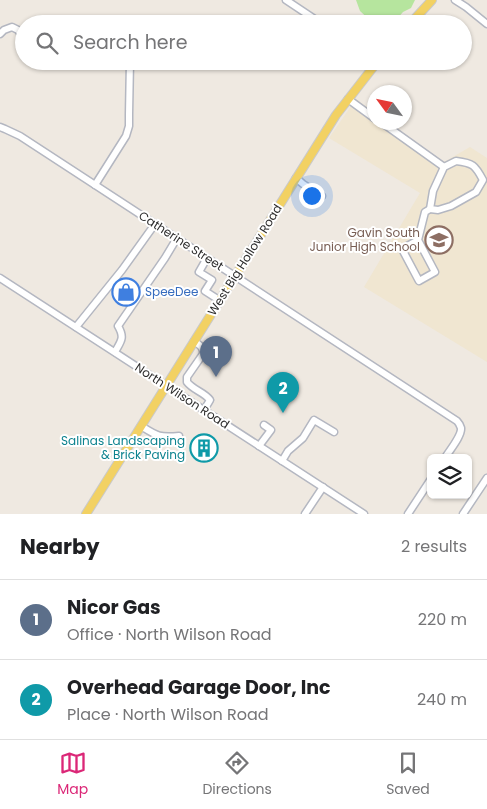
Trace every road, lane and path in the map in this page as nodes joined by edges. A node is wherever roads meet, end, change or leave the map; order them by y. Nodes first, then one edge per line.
1 (286, 0) edge
2 (432, 0) edge
3 (455, 0) edge
4 (308, 15) edge
5 (418, 15) edge
6 (487, 24) edge
7 (15, 29) edge
8 (0, 34) edge
9 (130, 70) edge
10 (370, 70) edge
11 (348, 99) junction
12 (367, 113) edge
13 (0, 127) edge
14 (392, 130) edge
15 (444, 167) junction
16 (296, 178) junction
17 (95, 185) junction
18 (322, 196) dead end
19 (430, 208) junction
20 (155, 224) junction
21 (177, 238) junction
22 (418, 240) junction
23 (207, 258) junction
24 (234, 276) junction
25 (0, 278) edge
26 (219, 300) junction
27 (76, 327) junction
28 (194, 341) junction
29 (115, 352) junction
30 (166, 385) junction
31 (204, 410) junction
32 (264, 425) dead end
33 (141, 426) junction
34 (334, 432) dead end
35 (178, 436) dead end
36 (259, 446) junction
37 (448, 454) edge
38 (282, 460) junction
39 (487, 478) edge
40 (427, 485) edge
41 (323, 487) junction
42 (86, 514) edge
43 (305, 514) edge
44 (364, 514) edge
45 (408, 514) edge
46 (463, 514) edge

1 - 4 street
2 - 5 main road
3 - 6 street
7 - 8 street
9 - 17 street
10 - 11 main road, West Big Hollow Road
11 - 12 street
11 - 16 main road, West Big Hollow Road
13 - 17 street, Catherine Street
14 - 15 street
15 - 19 street
15 - 19 street
16 - 18 street
16 - 24 main road, West Big Hollow Road
17 - 20 street, Catherine Street
19 - 22 street
20 - 21 street, Catherine Street
20 - 27 street
21 - 23 street, Catherine Street
21 - 29 street
22 - 22 street
23 - 24 street, Catherine Street
23 - 26 street
24 - 26 main road, West Big Hollow Road
24 - 37 street, Catherine Street
25 - 27 street, North Wilson Road
26 - 28 main road, West Big Hollow Road
27 - 29 street, North Wilson Road
28 - 30 main road, West Big Hollow Road
28 - 31 street
29 - 30 street, North Wilson Road
30 - 31 street, North Wilson Road
30 - 33 main road, West Big Hollow Road
31 - 36 street, North Wilson Road
32 - 36 street
33 - 35 street
33 - 42 main road, West Big Hollow Road
34 - 38 street
36 - 38 street, North Wilson Road
38 - 41 street, North Wilson Road
39 - 46 street
40 - 45 street
41 - 43 street
41 - 44 street, North Wilson Road

